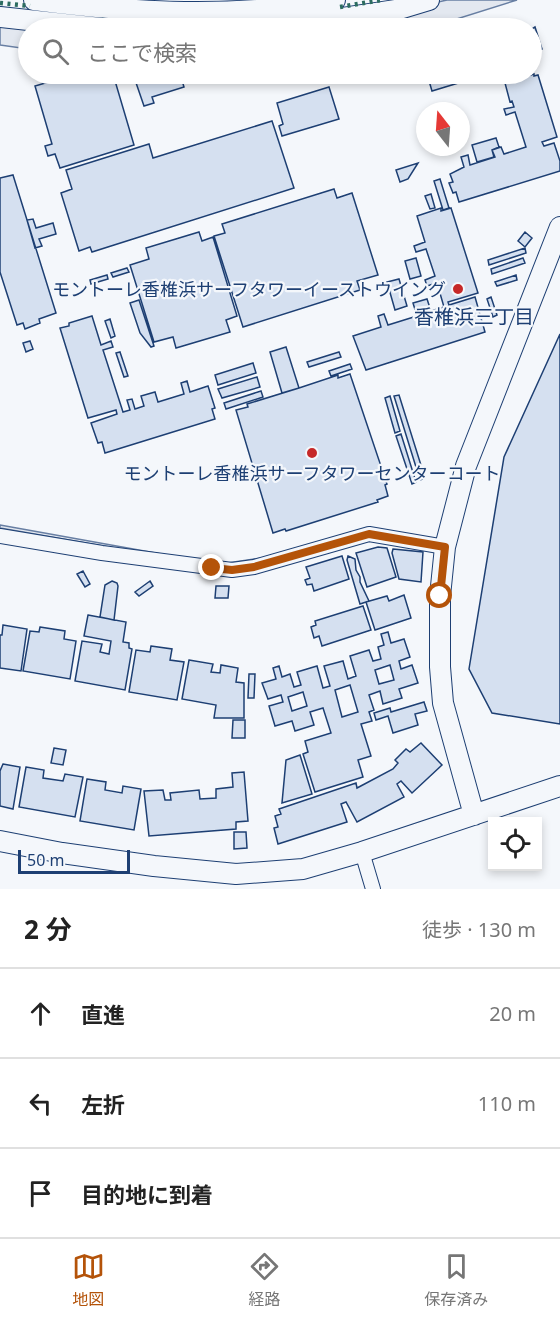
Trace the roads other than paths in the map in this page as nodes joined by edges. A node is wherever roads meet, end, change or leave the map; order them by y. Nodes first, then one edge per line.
1 (34, 0) edge
2 (336, 0) edge
3 (429, 0) edge
4 (0, 17) edge
5 (343, 18) edge
6 (18, 19) edge
7 (560, 227) edge
8 (0, 536) edge
9 (445, 547) junction
10 (560, 786) edge
11 (474, 815) junction
12 (0, 841) edge
13 (362, 852) junction
14 (373, 889) edge

1 - 2 street
3 - 5 street
4 - 6 street
7 - 9 street
8 - 9 street
9 - 11 street
10 - 11 street
11 - 13 street
12 - 13 street
13 - 14 street

